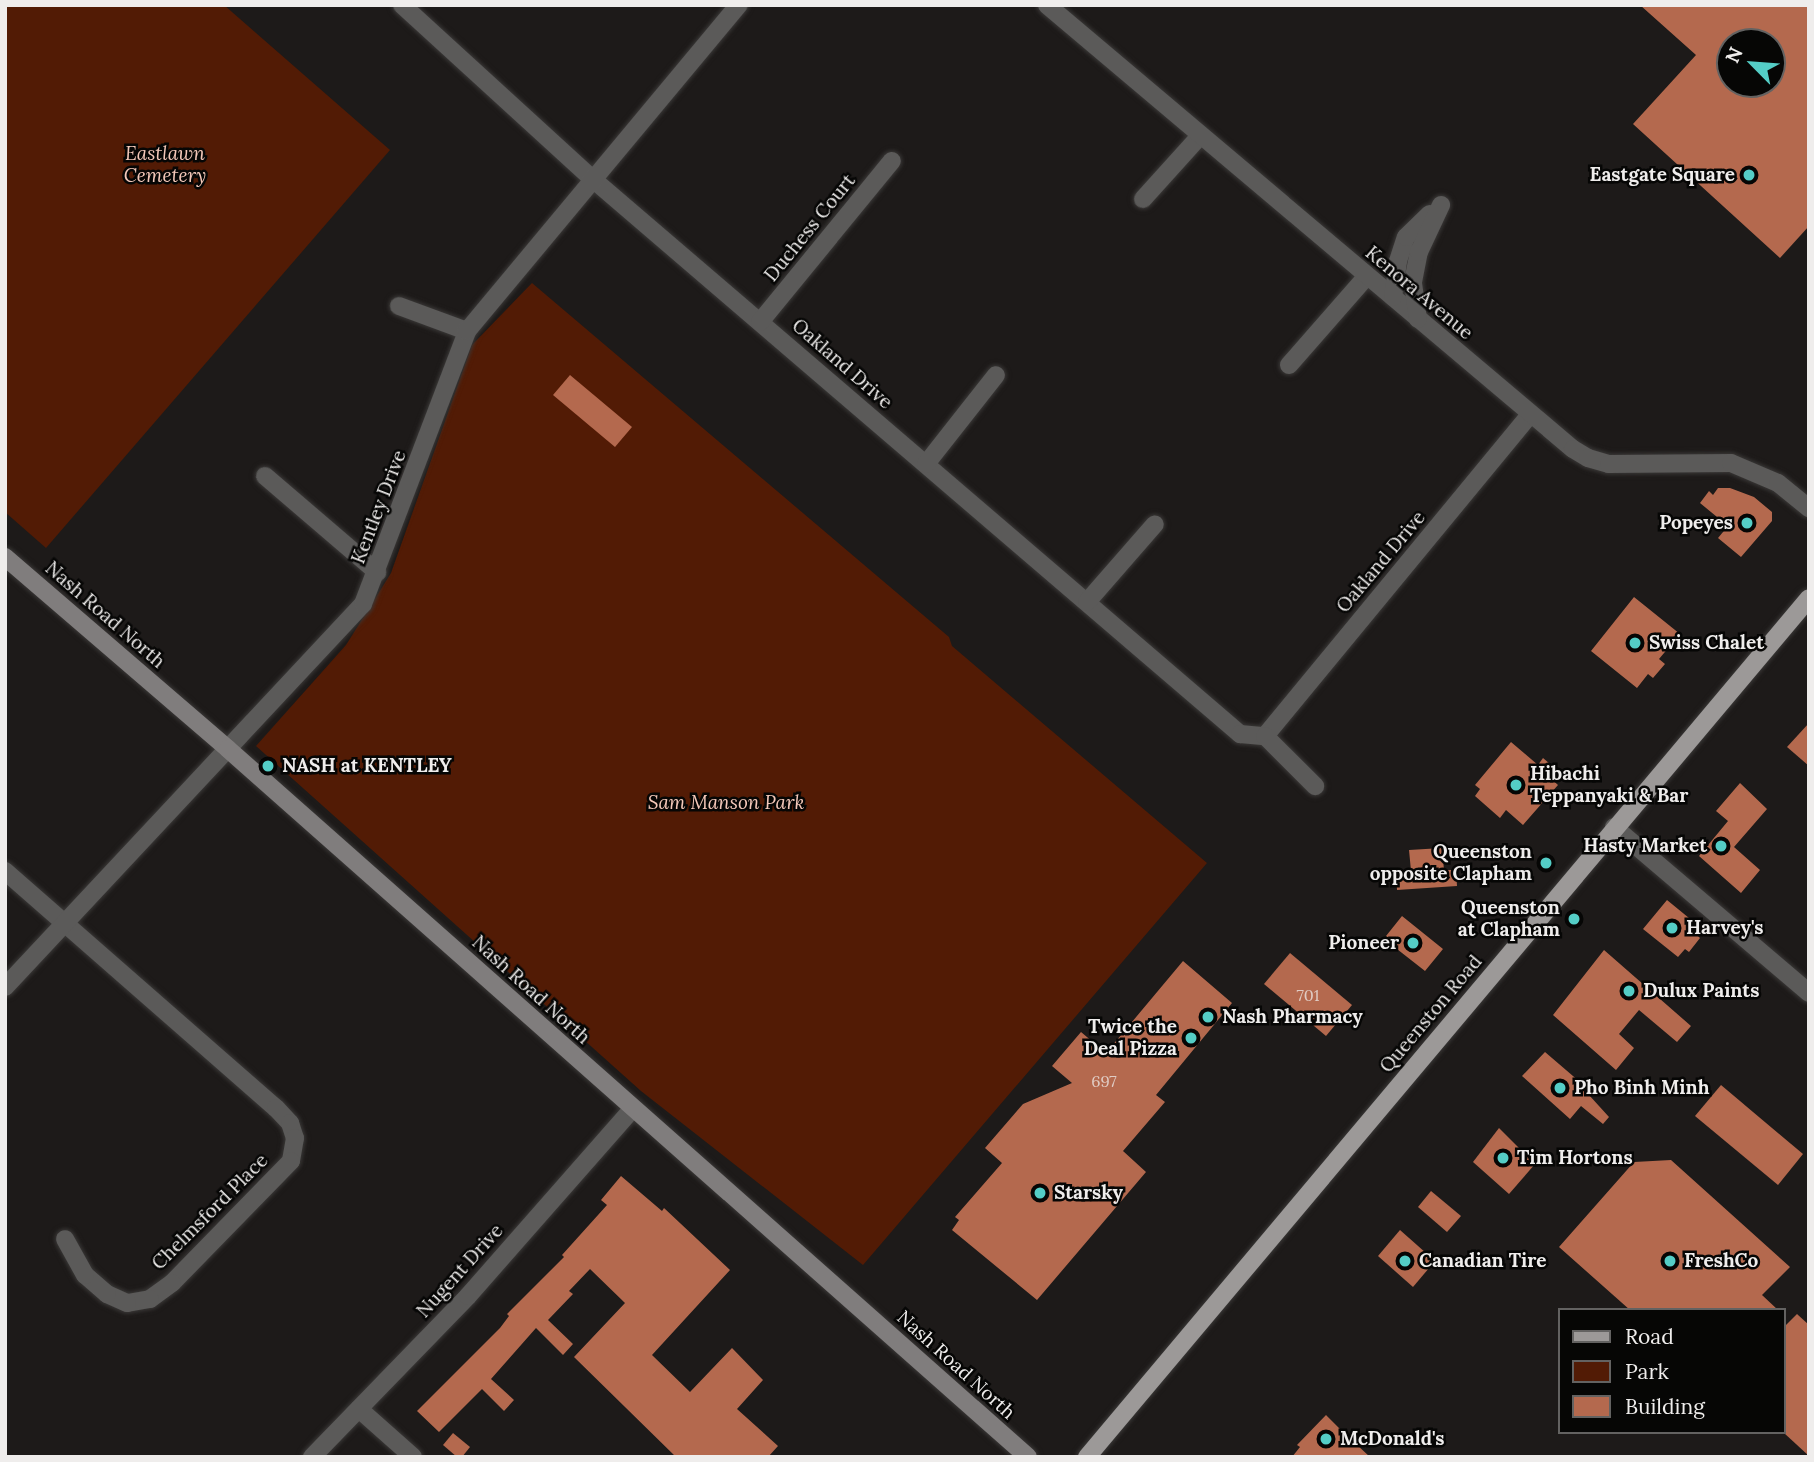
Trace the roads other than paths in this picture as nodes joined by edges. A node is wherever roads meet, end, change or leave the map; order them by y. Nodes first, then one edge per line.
1 (402, 5) edge
2 (1047, 5) edge
3 (729, 9) edge
4 (1200, 136) junction
5 (892, 161) dead end
6 (595, 181) junction
7 (1143, 199) dead end
8 (1367, 276) junction
9 (1393, 297) junction
10 (399, 306) dead end
11 (1418, 319) junction
12 (760, 322) junction
13 (467, 331) junction
14 (1289, 365) dead end
15 (996, 375) dead end
16 (1531, 414) junction
17 (926, 464) junction
18 (265, 475) dead end
19 (1809, 508) edge
20 (1155, 524) dead end
21 (5, 556) edge
22 (377, 572) junction
23 (1809, 598) edge
24 (1087, 602) junction
25 (1265, 736) junction
26 (228, 749) junction
27 (1315, 786) dead end
28 (1614, 827) junction
29 (5, 871) edge
30 (67, 924) junction
31 (5, 987) edge
32 (1809, 993) edge
33 (632, 1109) junction
34 (65, 1239) dead end
35 (359, 1409) junction
36 (312, 1457) edge
37 (413, 1457) edge
38 (1028, 1457) edge
39 (1087, 1457) edge

1 - 6 street, Oakland Drive
2 - 4 street, Kenora Avenue
3 - 6 street, Kentley Drive
4 - 7 street
4 - 8 street, Kenora Avenue
5 - 12 street, Duchess Court
6 - 12 street, Oakland Drive
6 - 13 street, Kentley Drive
8 - 9 street, Kenora Avenue
8 - 14 street
9 - 11 street, Kenora Avenue
9 - 11 street
10 - 13 street
11 - 16 street, Kenora Avenue
12 - 17 street, Oakland Drive
13 - 22 street, Kentley Drive
15 - 17 street
16 - 19 street, Kenora Avenue
16 - 25 street, Oakland Drive
17 - 24 street, Oakland Drive
18 - 22 street
20 - 24 street
21 - 26 main road, Nash Road North
22 - 26 street, Kentley Drive
23 - 28 main road, Queenston Road
24 - 25 street, Oakland Drive
25 - 27 street
26 - 30 street, Kentley Drive
26 - 33 main road, Nash Road North
28 - 32 street
28 - 39 main road, Queenston Road
29 - 30 street, Chelmsford Place
30 - 31 street, Kentley Drive
30 - 34 street, Chelmsford Place
33 - 35 street, Nugent Drive
33 - 38 main road, Nash Road North
35 - 36 street, Nugent Drive
35 - 37 street

